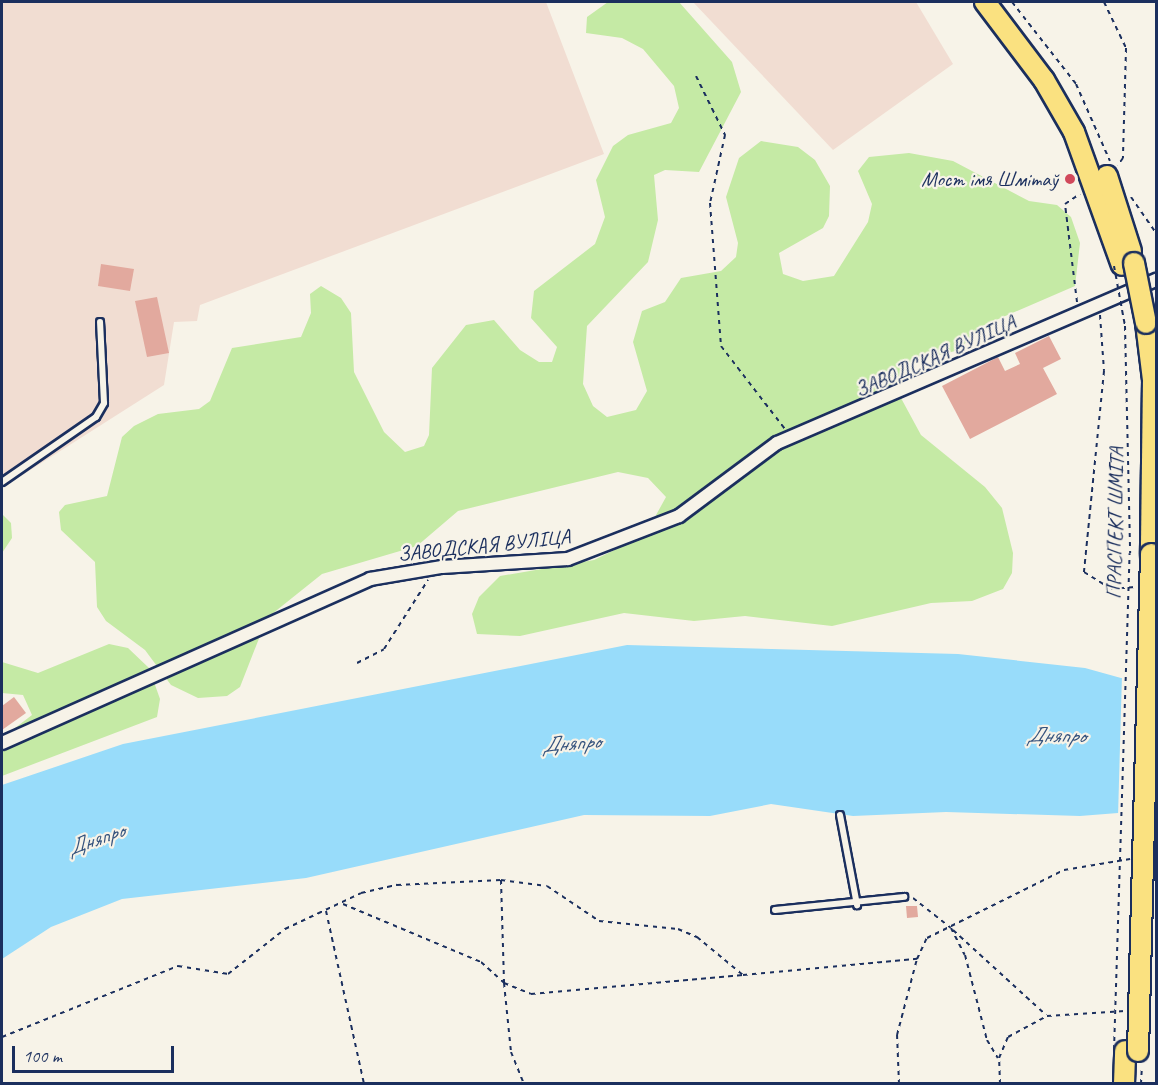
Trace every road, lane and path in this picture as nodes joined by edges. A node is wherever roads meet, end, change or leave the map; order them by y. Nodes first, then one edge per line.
1 (985, 2) edge
2 (999, 2) edge
3 (1104, 2) edge
4 (696, 76) dead end
5 (1114, 170) dead end
6 (1125, 189) dead end
7 (1082, 194) dead end
8 (1156, 233) edge
9 (1123, 265) junction
10 (1156, 280) edge
11 (1100, 306) junction
12 (1078, 314) junction
13 (100, 322) dead end
14 (1135, 324) junction
15 (792, 437) junction
16 (2, 482) edge
17 (1140, 554) junction
18 (428, 569) junction
19 (1145, 586) dead end
20 (357, 663) dead end
21 (2, 743) edge
22 (840, 816) dead end
23 (1136, 858) dead end
24 (501, 880) junction
25 (904, 897) joint
26 (341, 903) junction
27 (857, 905) junction
28 (326, 910) junction
29 (775, 910) dead end
30 (951, 928) junction
31 (917, 959) junction
32 (743, 975) junction
33 (504, 983) junction
34 (1132, 1011) dead end
35 (1047, 1016) junction
36 (2, 1037) edge
37 (1130, 1053) junction
38 (999, 1058) junction
39 (364, 1083) edge
40 (524, 1083) edge
41 (899, 1083) edge
42 (1000, 1083) edge
43 (1124, 1083) edge
44 (1139, 1083) edge

1 - 9 main road, ПРАСПЕКТ ШМІТА
2 - 9 main road, ПРАСПЕКТ ШМІТА
3 - 5 path
4 - 15 path
6 - 8 path
7 - 12 path
9 - 14 main road, ПРАСПЕКТ ШМІТА, bridge
9 - 14 path, bridge
10 - 11 street, ЗАВОДСКАЯ ВУЛІЦА
11 - 12 street, ЗАВОДСКАЯ ВУЛІЦА
11 - 19 path
12 - 15 street, ЗАВОДСКАЯ ВУЛІЦА
13 - 16 lane
14 - 17 path
14 - 17 main road, ПРАСПЕКТ ШМІТА
15 - 18 street, ЗАВОДСКАЯ ВУЛІЦА
17 - 37 main road, ПРАСПЕКТ ШМІТА
17 - 37 path, bridge
18 - 20 path
18 - 21 street, ЗАВОДСКАЯ ВУЛІЦА
22 - 27 lane
23 - 30 path
24 - 26 path
24 - 32 path
24 - 33 path
25 - 27 lane
25 - 30 path
26 - 28 path
26 - 33 path
27 - 29 lane
28 - 36 path
28 - 39 path
30 - 31 path
30 - 35 path
30 - 38 path
31 - 32 path
31 - 41 path
32 - 33 path
33 - 40 path
34 - 35 path
35 - 38 path
37 - 43 main road, ПРАСПЕКТ ШМІТА
37 - 44 main road, ПРАСПЕКТ ШМІТА
37 - 44 path
38 - 42 path

